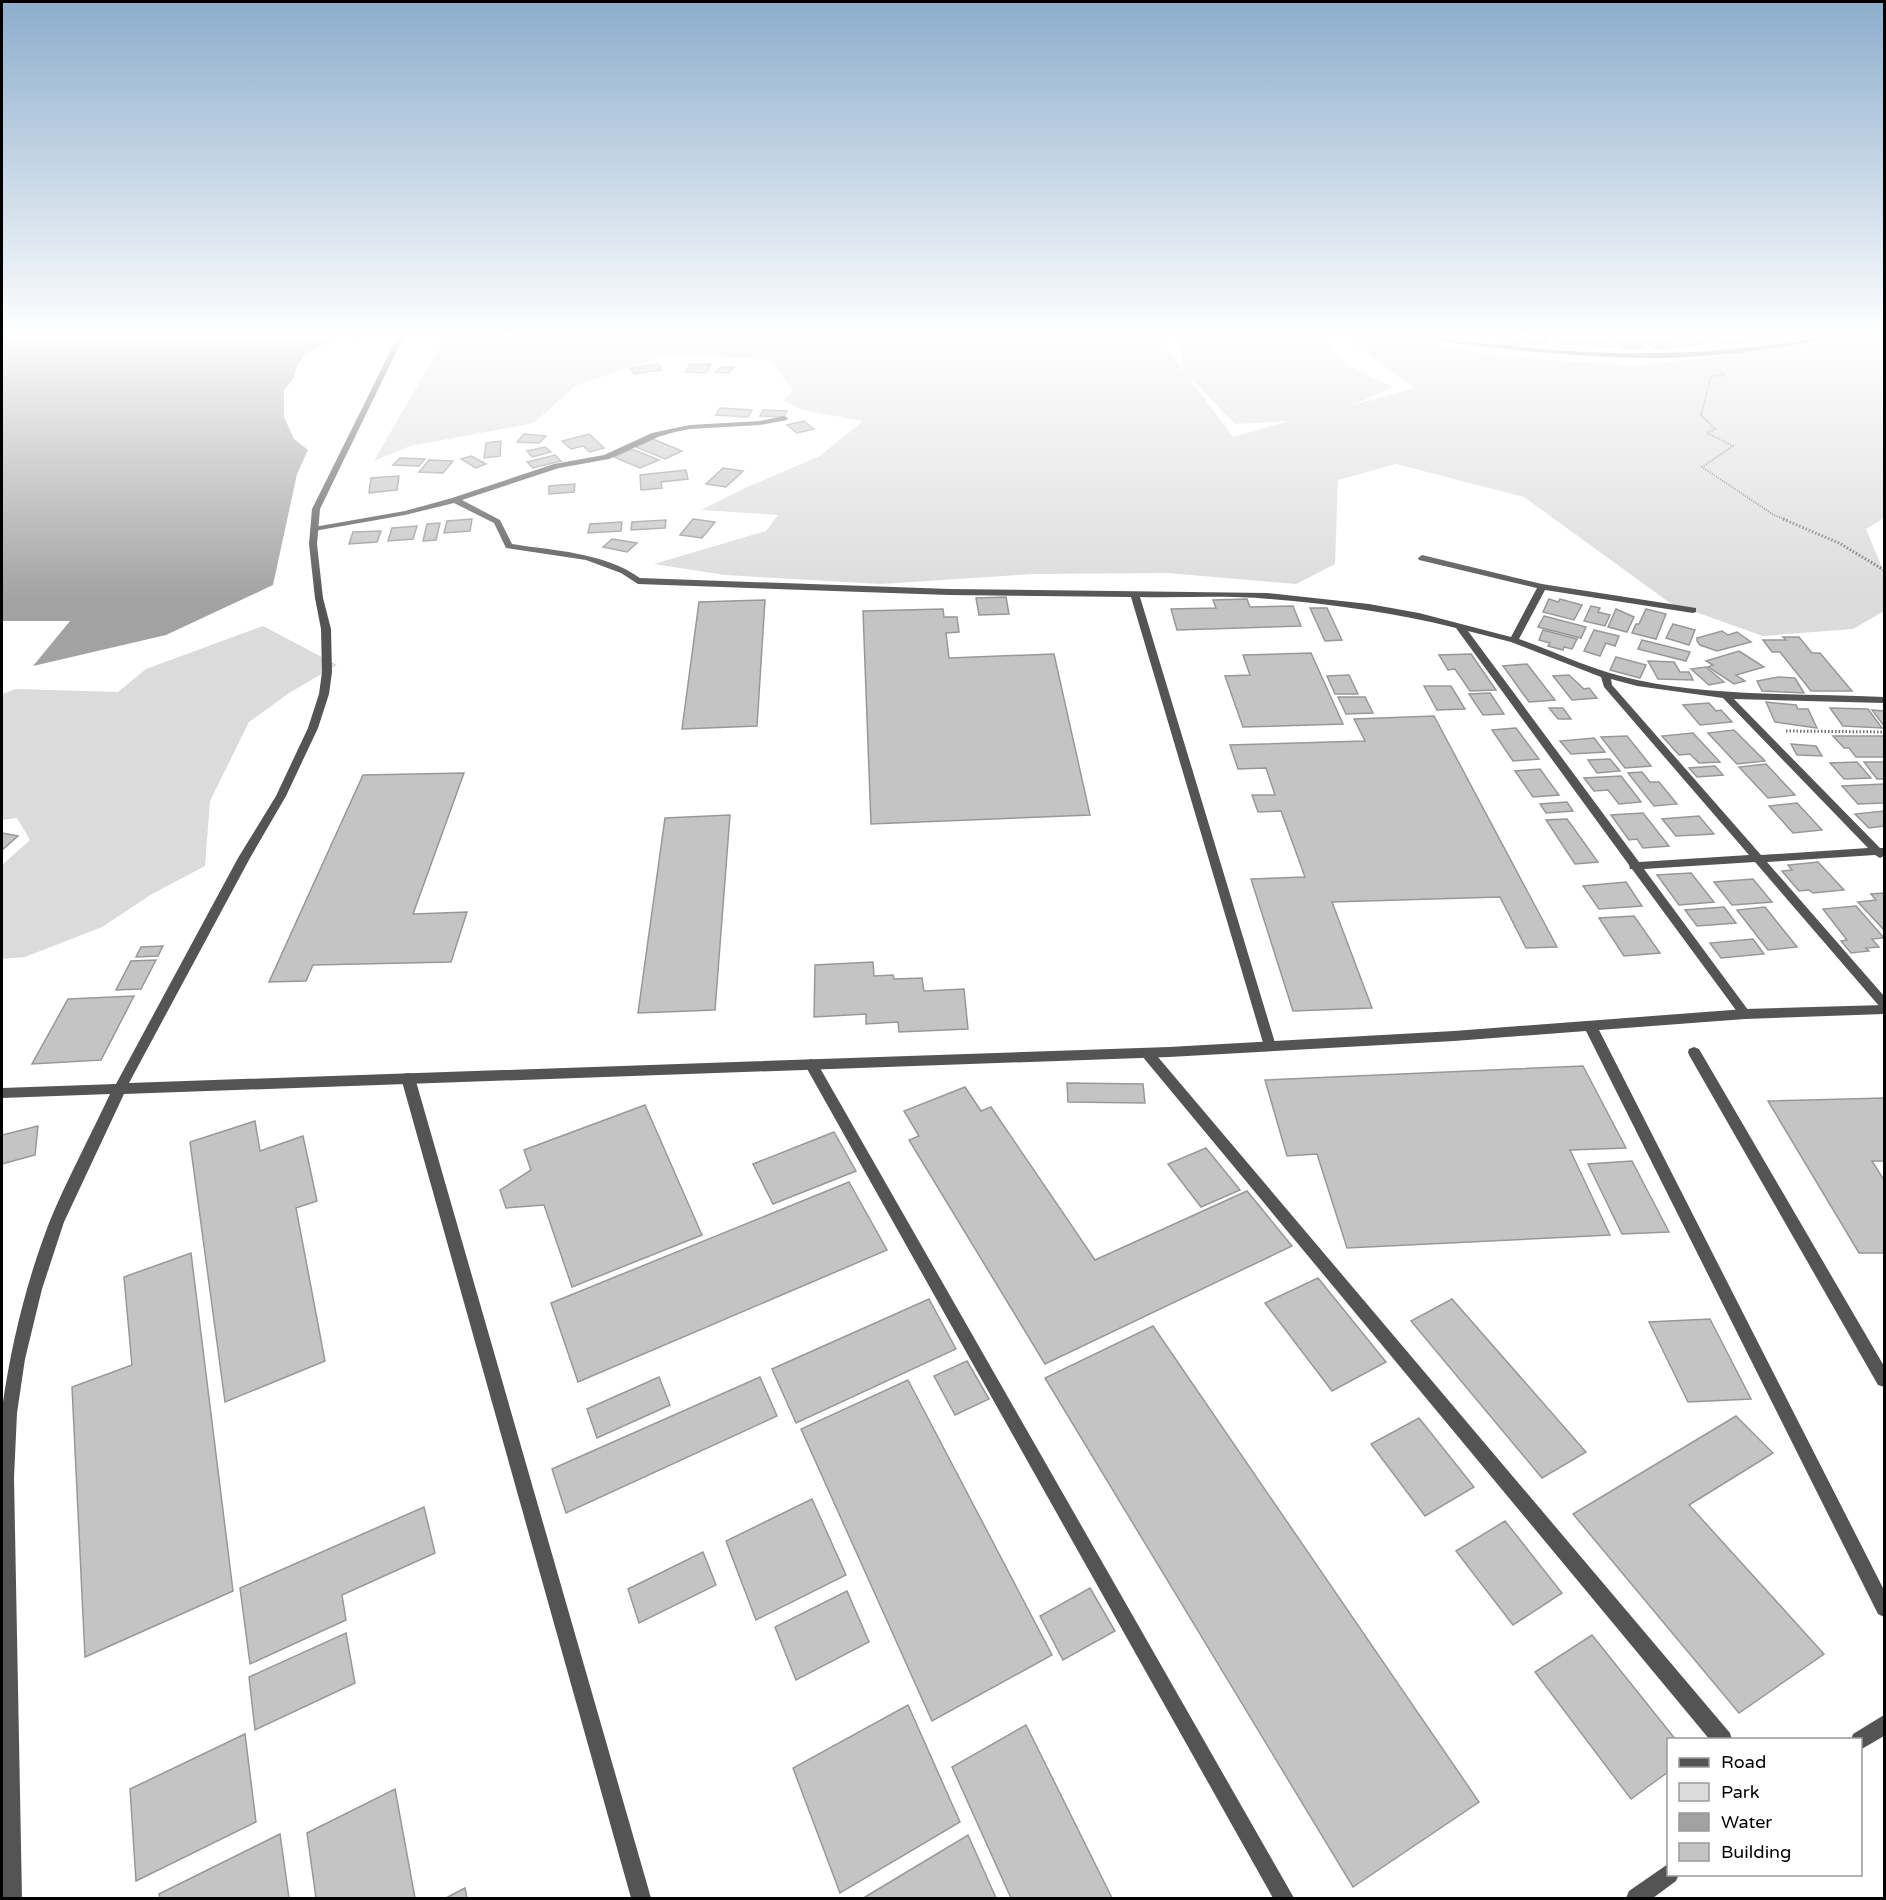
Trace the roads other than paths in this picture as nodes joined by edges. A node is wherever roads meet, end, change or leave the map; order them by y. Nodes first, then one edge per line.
1 (358, 423) edge
2 (762, 423) edge
3 (455, 500) junction
4 (314, 529) junction
5 (1422, 558) dead end
6 (1542, 587) junction
7 (1134, 593) junction
8 (1693, 610) dead end
9 (1460, 627) junction
10 (1514, 640) junction
11 (1606, 675) junction
12 (1726, 696) junction
13 (1884, 700) edge
14 (1882, 854) edge
15 (1756, 858) junction
16 (1634, 866) junction
17 (1884, 1004) edge
18 (1884, 1009) edge
19 (1745, 1014) junction
20 (1590, 1025) junction
21 (1270, 1046) junction
22 (1694, 1052) dead end
23 (1147, 1053) junction
24 (811, 1064) junction
25 (408, 1078) junction
26 (120, 1088) junction
27 (2, 1093) edge
28 (1884, 1380) edge
29 (1884, 1608) edge
30 (1884, 1725) edge
31 (1721, 1738) edge
32 (1862, 1740) edge
33 (1668, 1876) edge
34 (12, 1899) edge
35 (641, 1899) edge
36 (1284, 1899) edge
37 (1636, 1899) edge

1 - 4 street
2 - 3 street
3 - 4 street
3 - 7 street
4 - 26 street
5 - 6 street
6 - 8 street
6 - 10 street
7 - 9 street
7 - 21 street
9 - 10 street
9 - 16 street
10 - 11 street
11 - 12 street
11 - 15 street
12 - 13 street
12 - 14 street
14 - 15 street
15 - 16 street
15 - 17 street
16 - 19 street
18 - 19 street
19 - 20 street
20 - 21 street
20 - 29 street
21 - 23 street
22 - 28 street
23 - 24 street
23 - 31 street
24 - 25 street
24 - 36 street
25 - 26 street
25 - 35 street
26 - 27 street
26 - 34 street
30 - 32 street
33 - 37 street

